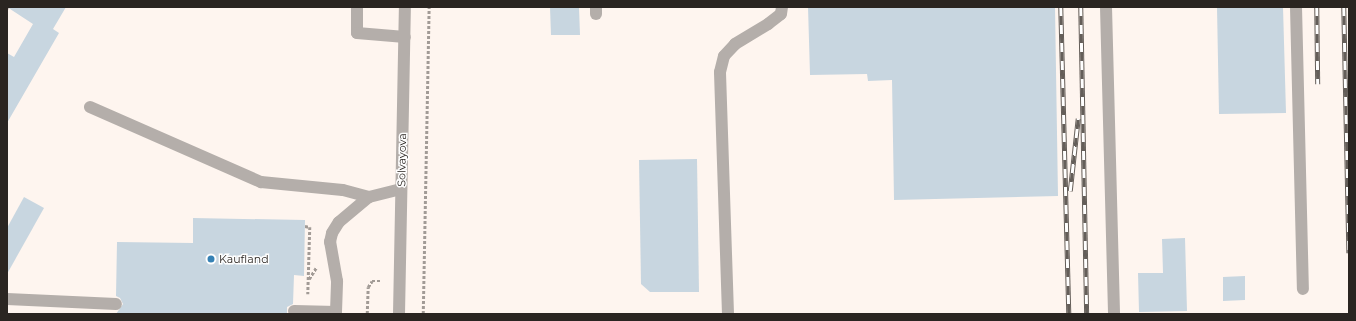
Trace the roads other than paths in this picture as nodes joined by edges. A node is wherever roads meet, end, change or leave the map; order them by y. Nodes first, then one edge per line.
1 (358, 7) edge
2 (405, 7) edge
3 (782, 7) edge
4 (1106, 7) edge
5 (1296, 7) edge
6 (404, 37) junction
7 (90, 107) dead end
8 (402, 189) junction
9 (368, 197) junction
10 (1303, 290) dead end
11 (7, 299) edge
12 (116, 304) dead end
13 (294, 311) dead end
14 (399, 314) edge
15 (728, 314) edge
16 (1114, 314) edge

1 - 6 street
2 - 6 street, Solvayova
3 - 15 street
4 - 16 street
5 - 10 street
6 - 8 street, Solvayova
7 - 9 street
8 - 9 street
8 - 14 street, Solvayova
9 - 13 street
11 - 12 street

